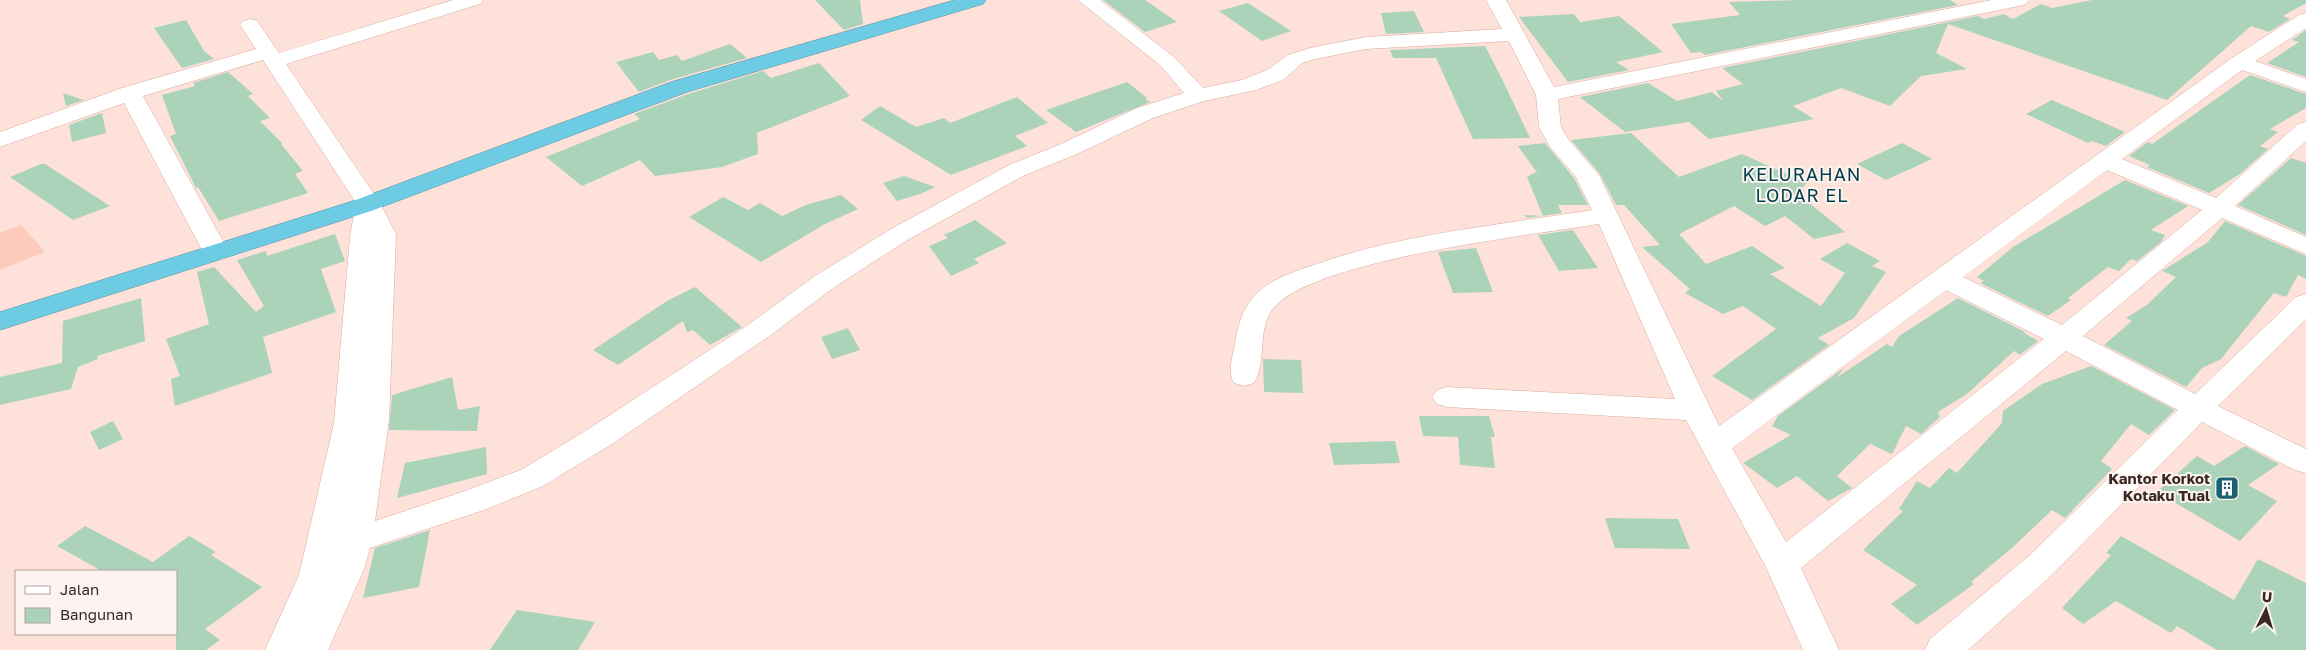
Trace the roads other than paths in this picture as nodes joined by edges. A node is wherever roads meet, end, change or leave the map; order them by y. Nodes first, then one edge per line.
1 (473, 0) edge
2 (976, 0) edge
3 (1088, 0) edge
4 (1496, 0) edge
5 (2020, 0) edge
6 (2306, 18) edge
7 (250, 25) dead end
8 (1516, 34) junction
9 (272, 57) junction
10 (2239, 62) junction
11 (2306, 86) edge
12 (130, 93) junction
13 (1547, 95) junction
14 (1198, 96) junction
15 (2306, 129) edge
16 (0, 140) edge
17 (2105, 160) junction
18 (368, 203) junction
19 (2219, 208) junction
20 (1607, 215) junction
21 (2306, 246) edge
22 (216, 252) junction
23 (1944, 278) junction
24 (2306, 303) edge
25 (0, 321) edge
26 (2064, 338) junction
27 (1244, 376) dead end
28 (1447, 397) dead end
29 (2198, 408) junction
30 (1694, 410) junction
31 (1715, 445) junction
32 (2306, 462) edge
33 (356, 540) junction
34 (323, 548) junction
35 (1782, 564) junction
36 (283, 650) edge
37 (310, 650) edge
38 (1821, 650) edge
39 (1943, 650) edge

1 - 9 street
2 - 18 highway
3 - 14 street
4 - 8 street
5 - 13 street
6 - 10 street
7 - 9 street
8 - 13 street
8 - 14 street
9 - 12 street
9 - 18 street
10 - 11 street
10 - 17 street
12 - 16 street
12 - 22 street
13 - 20 street
14 - 33 street
15 - 19 street
17 - 19 street
17 - 23 street
18 - 22 highway
18 - 33 street
18 - 34 street
19 - 21 street
19 - 26 street
20 - 27 street
20 - 30 street
22 - 25 highway
23 - 26 street
23 - 31 street
24 - 29 street
26 - 29 street
26 - 35 street
28 - 30 street
29 - 32 street
29 - 39 street
30 - 31 street
31 - 35 street
33 - 34 street
33 - 37 street
34 - 36 street
35 - 38 street

